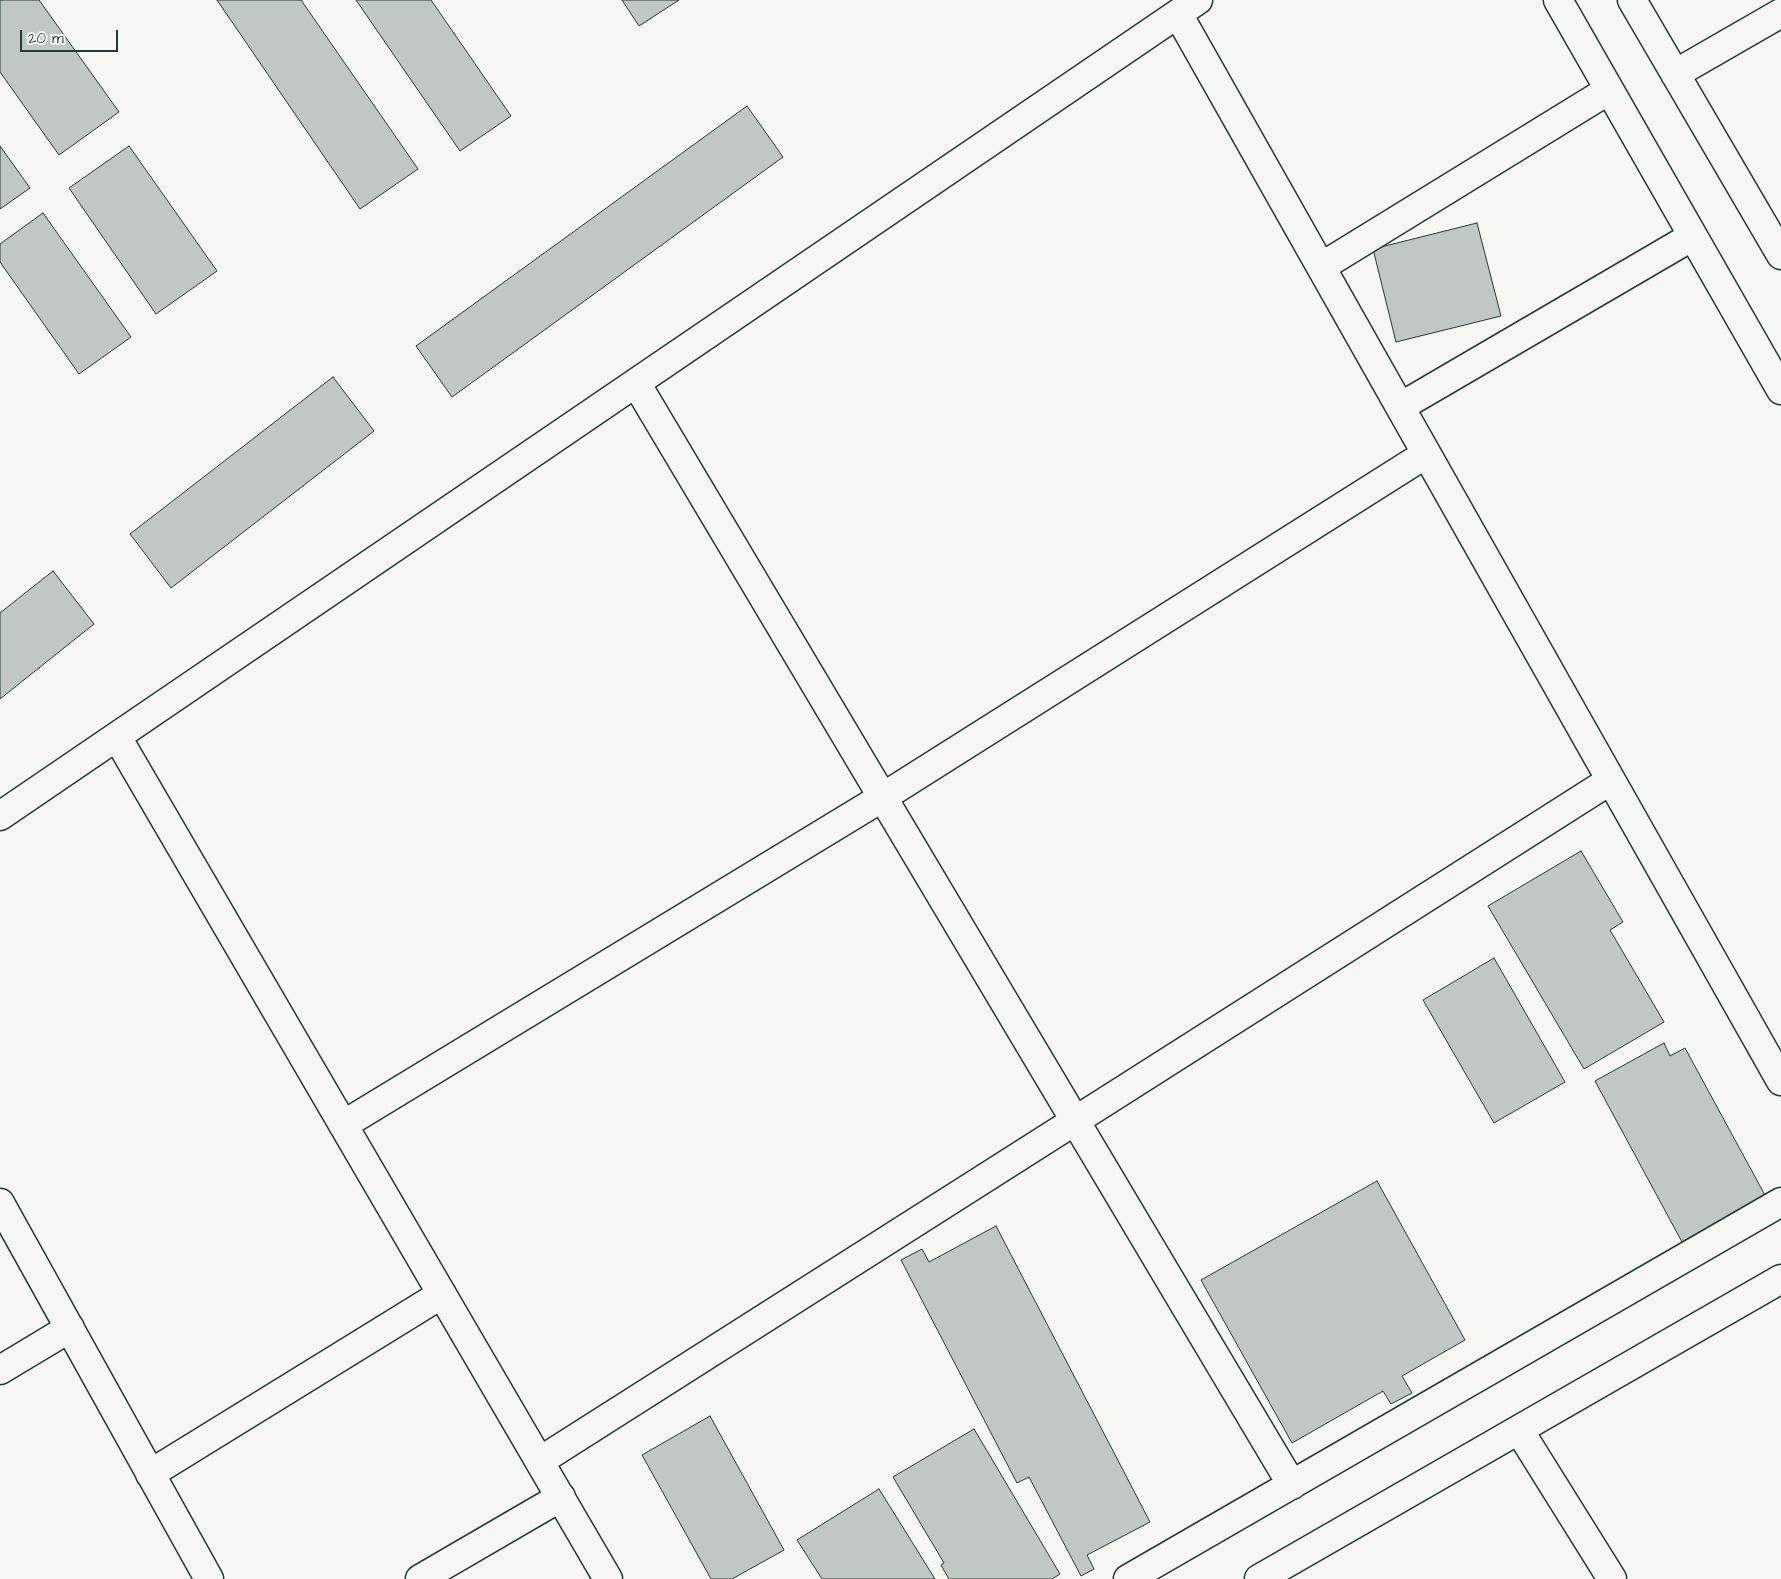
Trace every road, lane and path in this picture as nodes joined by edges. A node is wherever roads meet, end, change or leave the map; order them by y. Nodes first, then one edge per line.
1 (1558, 0) edge
2 (1632, 0) edge
3 (1188, 7) edge
4 (1781, 13) edge
5 (1675, 74) junction
6 (1609, 90) junction
7 (1693, 236) junction
8 (1781, 255) edge
9 (1320, 267) junction
10 (636, 383) junction
11 (1781, 390) edge
12 (1400, 407) junction
13 (1426, 454) junction
14 (117, 737) junction
15 (1611, 780) junction
16 (883, 797) junction
17 (0, 816) edge
18 (1781, 1082) edge
19 (1075, 1120) junction
20 (343, 1125) junction
21 (1781, 1202) edge
22 (0, 1203) edge
23 (1781, 1279) edge
24 (442, 1294) junction
25 (70, 1328) junction
26 (0, 1370) edge
27 (1519, 1430) junction
28 (540, 1461) junction
29 (150, 1474) junction
30 (1292, 1485) junction
31 (560, 1498) junction
32 (209, 1579) edge
33 (420, 1579) edge
34 (608, 1579) edge
35 (1128, 1579) edge
36 (1259, 1579) edge
37 (1612, 1579) edge

1 - 6 street
2 - 5 street
3 - 9 street
3 - 10 street
4 - 5 street
5 - 8 street
6 - 7 street
6 - 9 street
7 - 11 street
7 - 12 street
9 - 12 street
10 - 14 street
10 - 16 street
12 - 13 street
13 - 15 street
13 - 16 street
14 - 17 street
14 - 20 street
15 - 18 street
15 - 19 street
16 - 19 street
16 - 20 street
19 - 28 street
19 - 30 street
20 - 24 street
21 - 30 street
22 - 25 street
23 - 27 street
24 - 28 street
24 - 29 street
25 - 26 street
25 - 29 street
27 - 36 street
27 - 37 street
28 - 31 street
29 - 32 street
30 - 35 street
31 - 33 street
31 - 34 street

